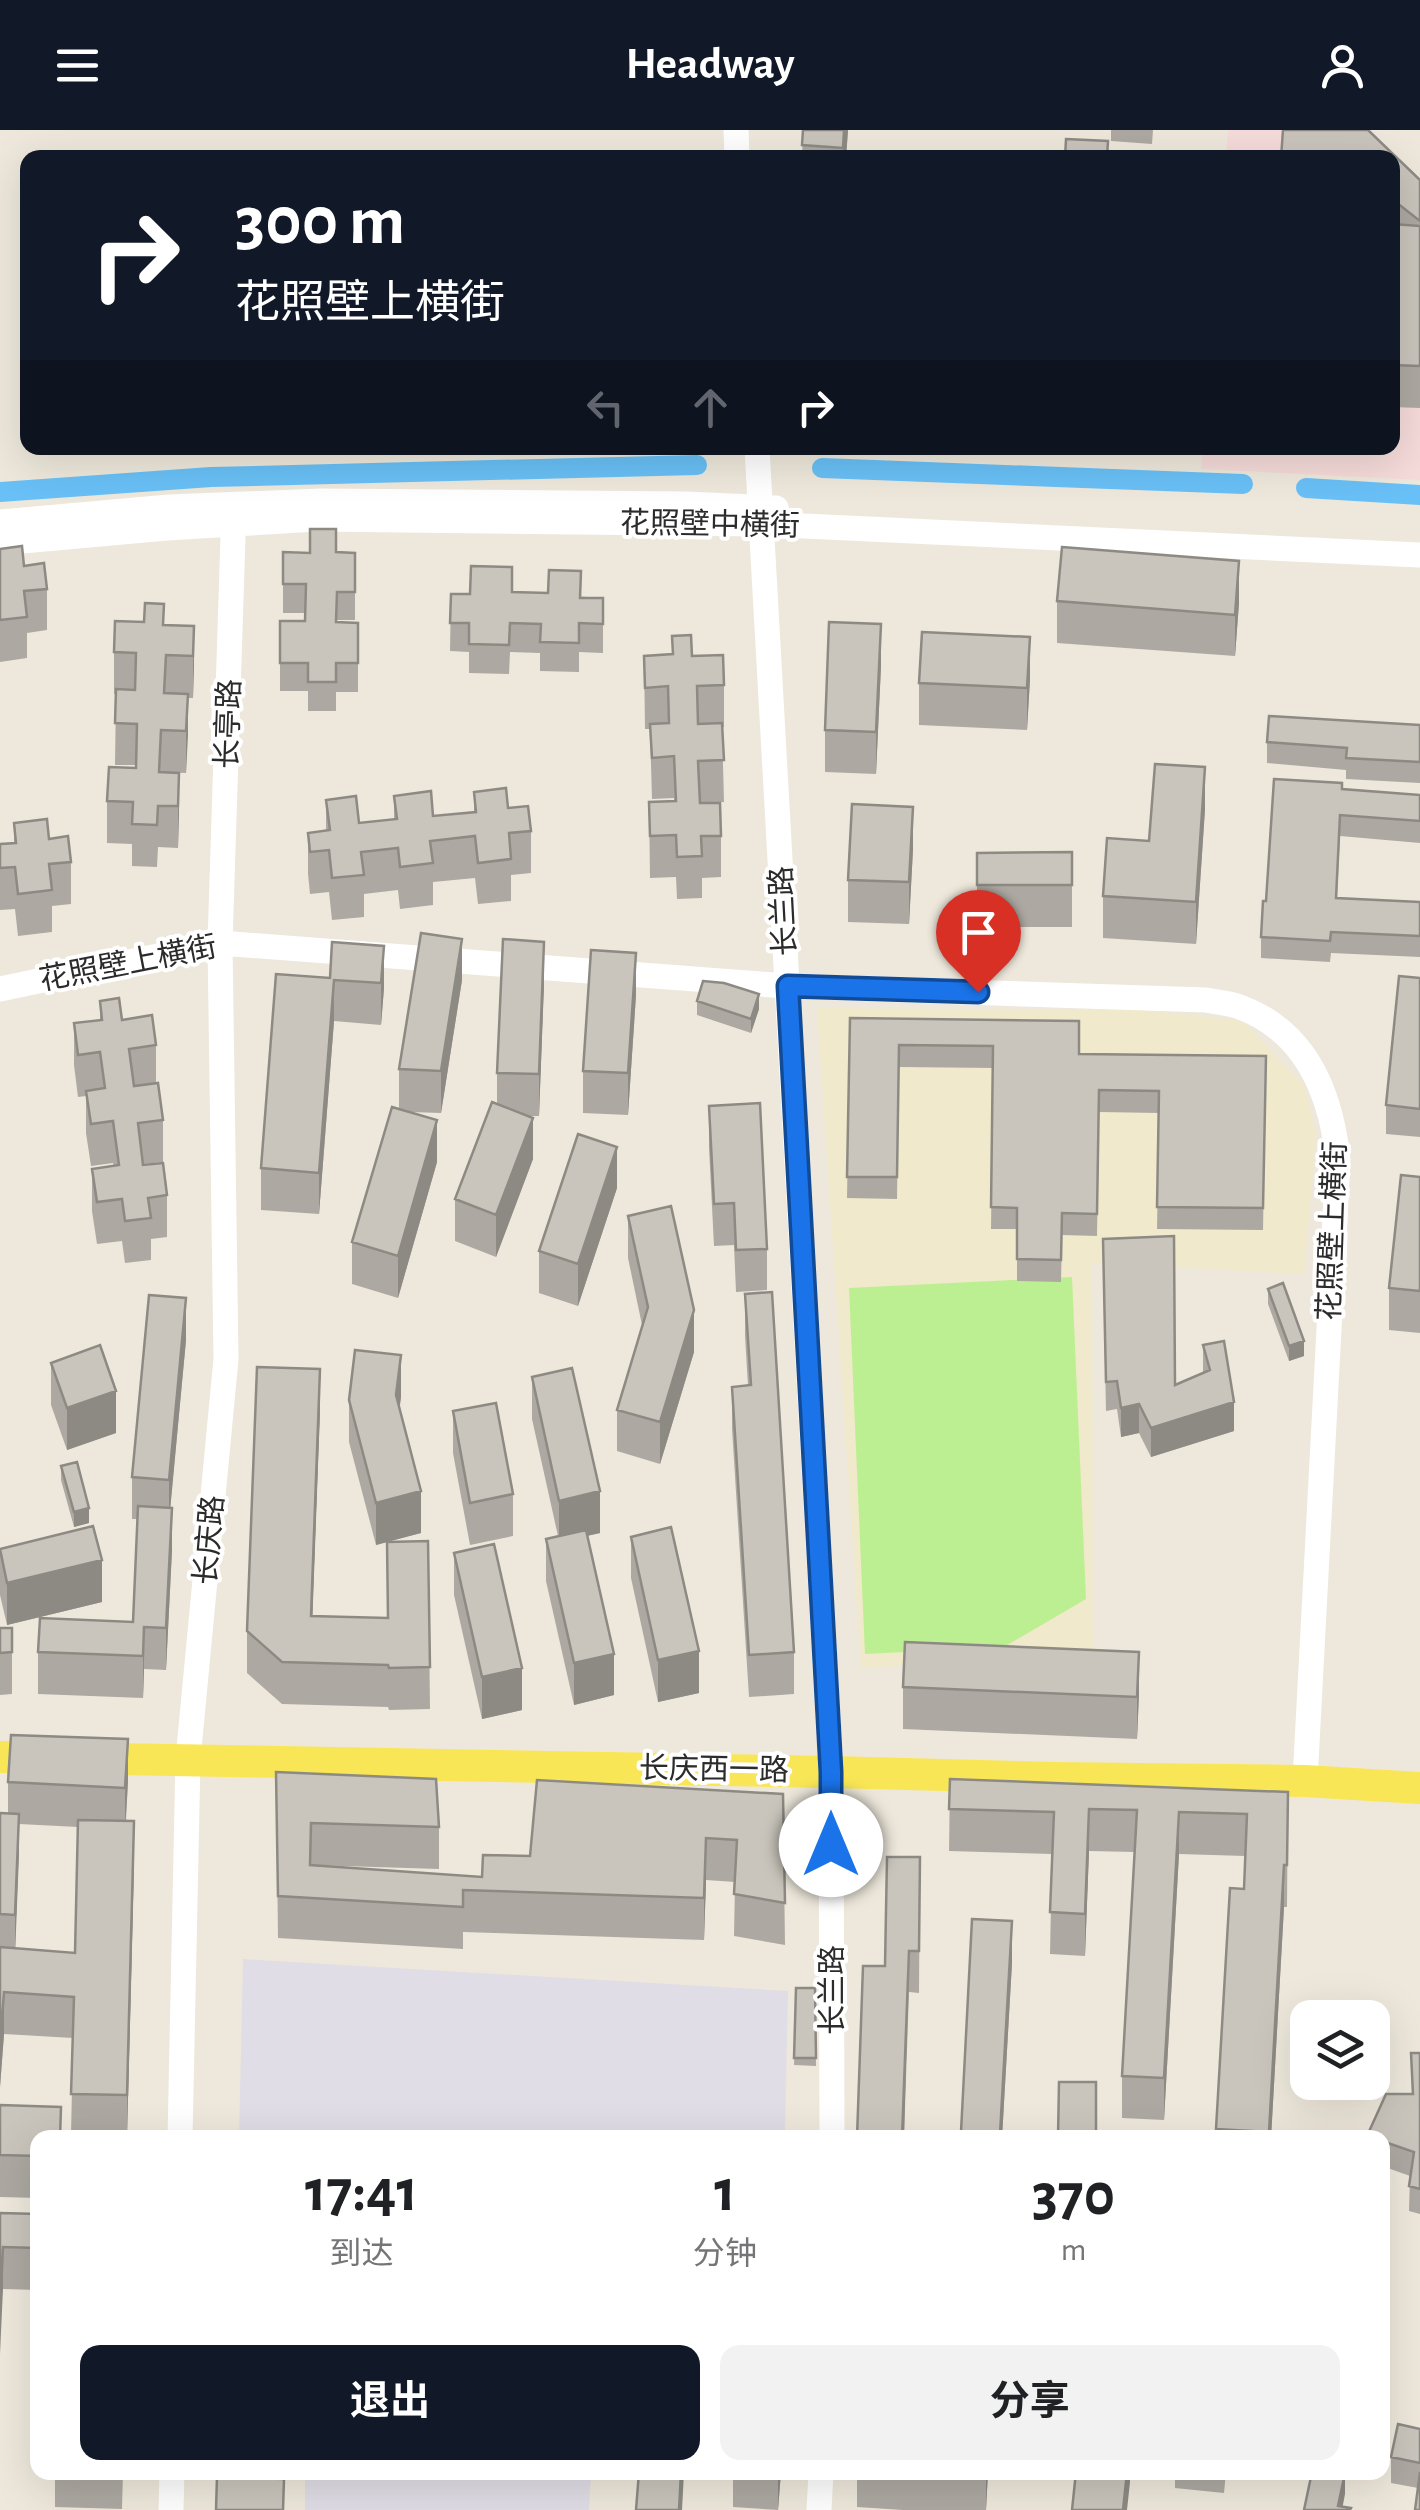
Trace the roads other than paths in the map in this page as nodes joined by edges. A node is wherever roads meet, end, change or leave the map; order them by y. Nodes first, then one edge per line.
1 (757, 455) edge
2 (234, 514) junction
3 (761, 516) junction
4 (0, 522) edge
5 (1420, 538) edge
6 (0, 543) edge
7 (1420, 555) edge
8 (220, 943) junction
9 (788, 986) junction
10 (0, 988) edge
11 (0, 1756) edge
12 (188, 1759) junction
13 (831, 1772) junction
14 (1305, 1781) junction
15 (1420, 1788) edge
16 (180, 2130) edge
17 (832, 2130) edge
18 (172, 2480) edge
19 (821, 2480) edge
20 (171, 2510) edge
21 (819, 2510) edge

1 - 3 street, 长兰路
2 - 3 street, 花照壁中横街
2 - 4 street, 花照壁中横街
2 - 6 street, 花照壁中横街
2 - 8 street, 长亭路
3 - 5 street, 花照壁中横街
3 - 7 street, 花照壁中横街
3 - 9 street, 长兰路
8 - 9 street, 花照壁上横街
8 - 10 street, 花照壁上横街
8 - 12 street, 长庆路
9 - 13 street, 长兰路
9 - 14 street, 花照壁上横街
11 - 12 main road, 长庆西一路
12 - 13 main road, 长庆西一路
12 - 16 street, 长庆路
13 - 14 main road, 长庆西一路
13 - 17 street, 长兰路
14 - 15 main road, 长庆西一路
18 - 20 street
19 - 21 street

